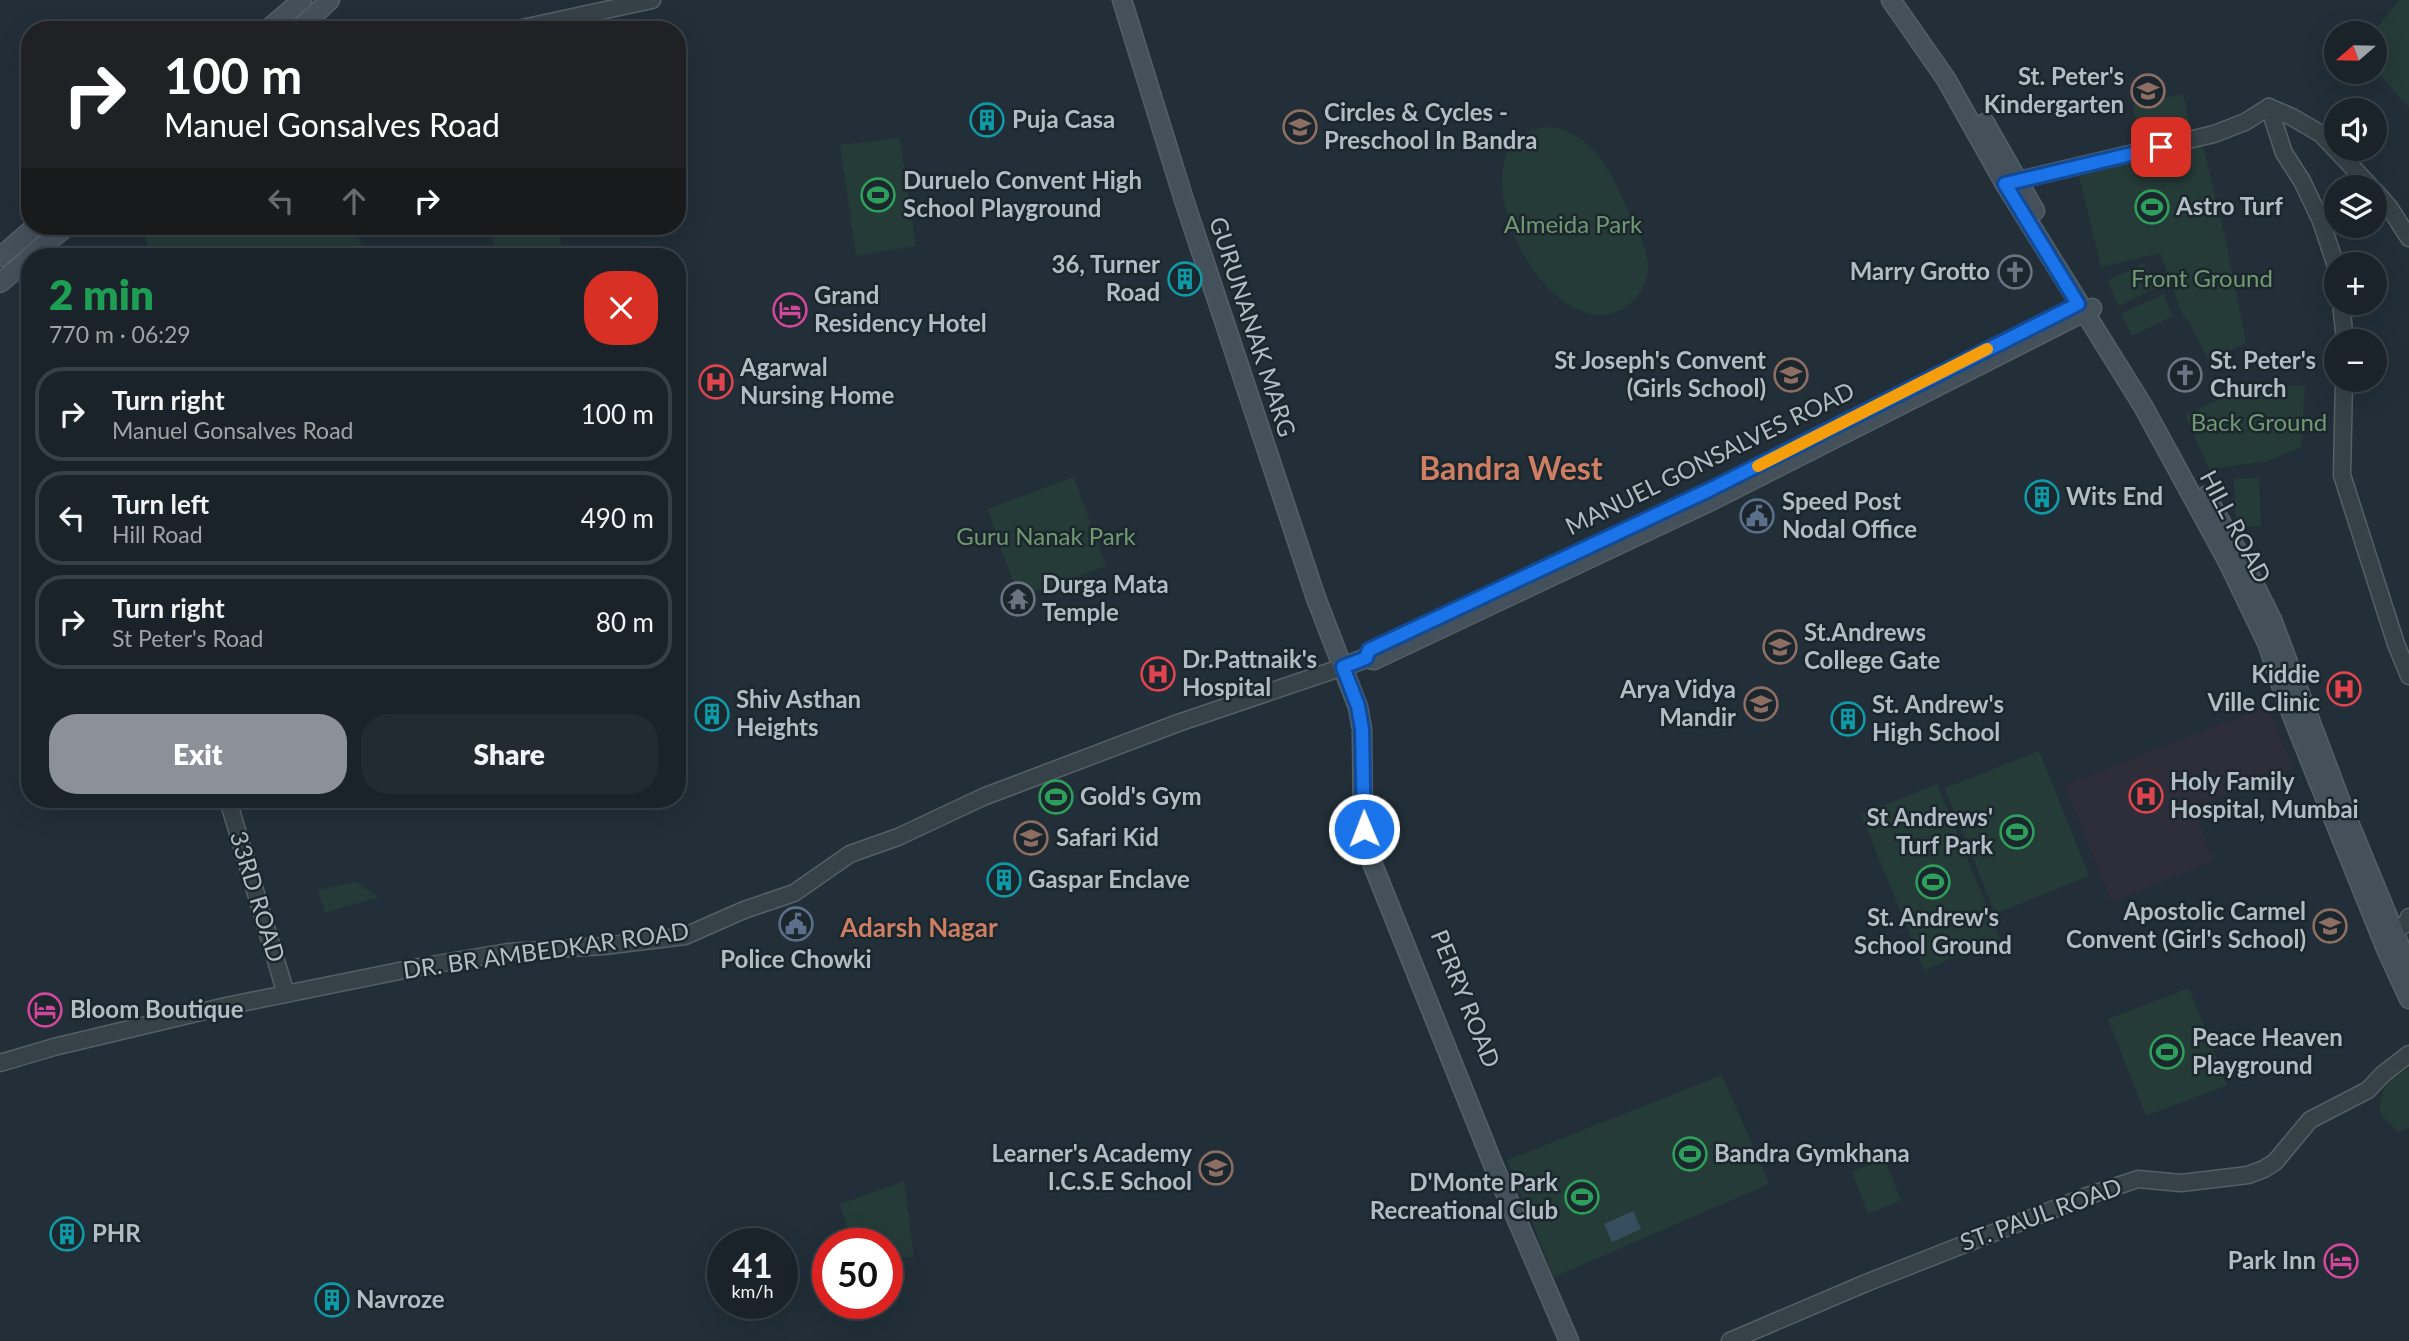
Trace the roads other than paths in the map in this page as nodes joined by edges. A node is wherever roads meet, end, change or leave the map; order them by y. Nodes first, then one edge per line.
1 (330, 0) edge
2 (652, 0) edge
3 (1122, 0) edge
4 (1133, 0) edge
5 (1891, 0) edge
6 (1904, 0) edge
7 (297, 2) edge
8 (277, 21) edge
9 (301, 21) edge
10 (310, 21) edge
11 (555, 21) edge
12 (2269, 107) junction
13 (2360, 175) edge
14 (2011, 182) junction
15 (2387, 205) edge
16 (26, 235) edge
17 (2409, 238) edge
18 (2331, 252) edge
19 (0, 257) edge
20 (21, 265) edge
21 (0, 283) edge
22 (2085, 305) junction
23 (2344, 392) edge
24 (2234, 559) junction
25 (1353, 663) junction
26 (2409, 676) edge
27 (230, 808) edge
28 (2409, 917) edge
29 (2393, 932) junction
30 (2409, 968) edge
31 (286, 994) junction
32 (2409, 999) edge
33 (2409, 1054) edge
34 (0, 1063) edge
35 (1569, 1341) edge
36 (1580, 1341) edge
37 (1730, 1341) edge

1 - 10 main road
2 - 11 street
3 - 25 main road, GURUNANAK MARG
4 - 25 main road, GURUNANAK MARG
5 - 14 main road, HILL ROAD
6 - 14 main road, HILL ROAD
7 - 8 main road
7 - 9 street
12 - 13 street
12 - 14 street
12 - 18 street
14 - 22 main road, HILL ROAD
15 - 17 street
16 - 19 main road
20 - 21 main road
22 - 24 main road, HILL ROAD
22 - 25 main road, MANUEL GONSALVES ROAD
23 - 26 street
24 - 29 main road, HILL ROAD
24 - 32 main road, HILL ROAD
25 - 31 street, DR. BR AMBEDKAR ROAD
25 - 35 main road, PERRY ROAD
25 - 36 main road, PERRY ROAD
27 - 31 street, 33RD ROAD
28 - 29 street
29 - 30 main road, HILL ROAD
31 - 34 street, DR. BR AMBEDKAR ROAD
33 - 37 street, ST. PAUL ROAD

